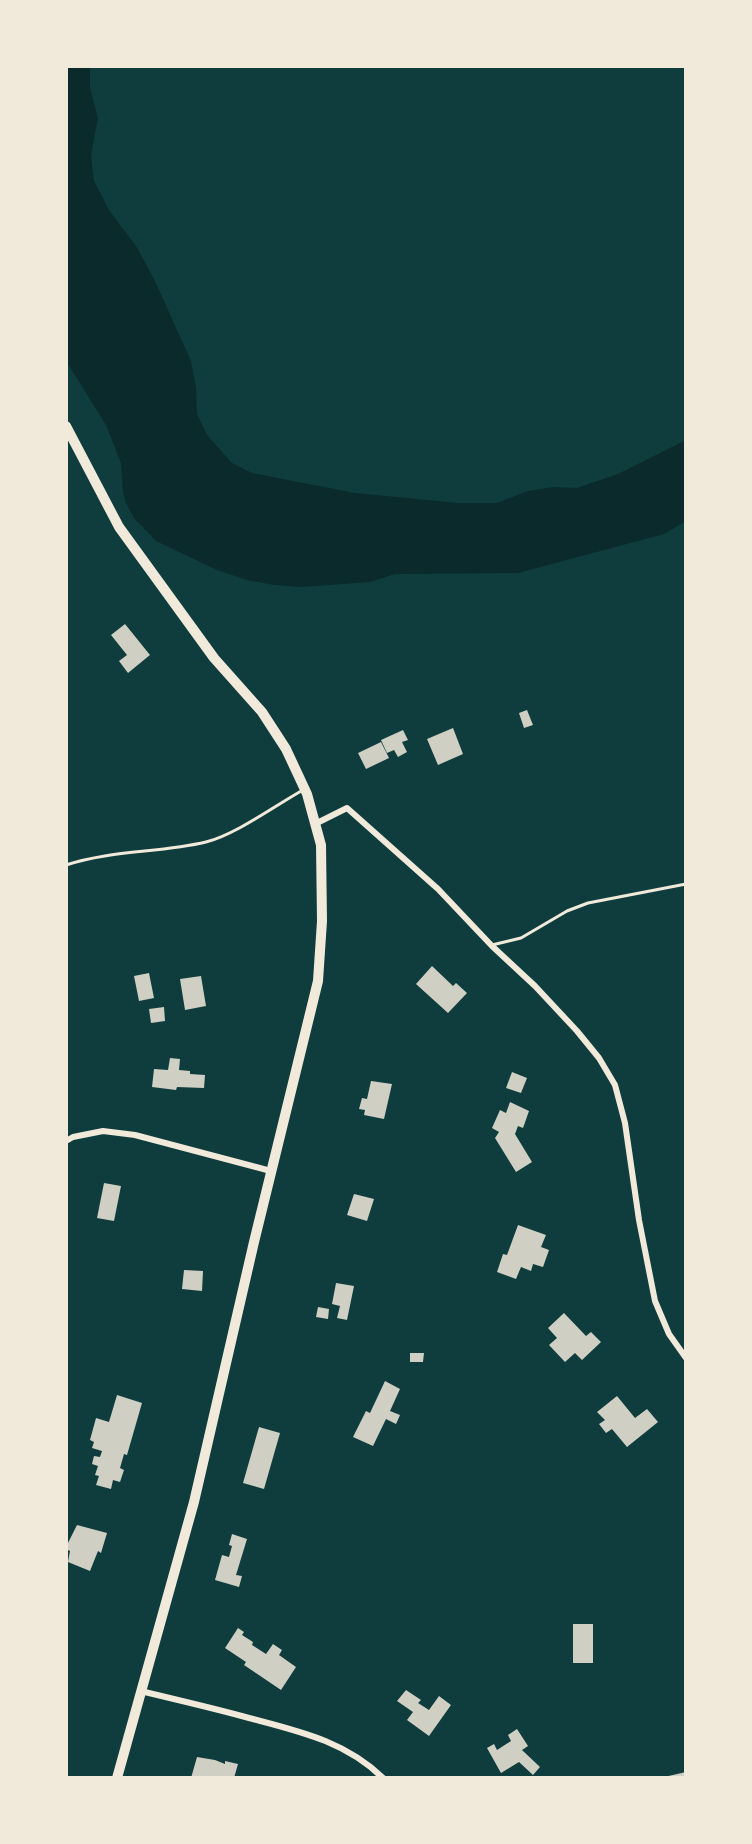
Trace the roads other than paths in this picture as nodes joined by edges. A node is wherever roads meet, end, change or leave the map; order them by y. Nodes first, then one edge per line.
1 (66, 426) edge
2 (305, 789) junction
3 (315, 824) junction
4 (66, 865) edge
5 (686, 884) edge
6 (492, 946) junction
7 (66, 1141) edge
8 (271, 1172) junction
9 (686, 1358) edge
10 (140, 1691) junction
11 (117, 1778) edge
12 (383, 1778) edge

1 - 2 main road
2 - 3 main road
2 - 4 lane
3 - 6 street
3 - 8 main road
5 - 6 lane
6 - 9 street
7 - 8 street
8 - 10 main road
10 - 11 main road
10 - 12 street

